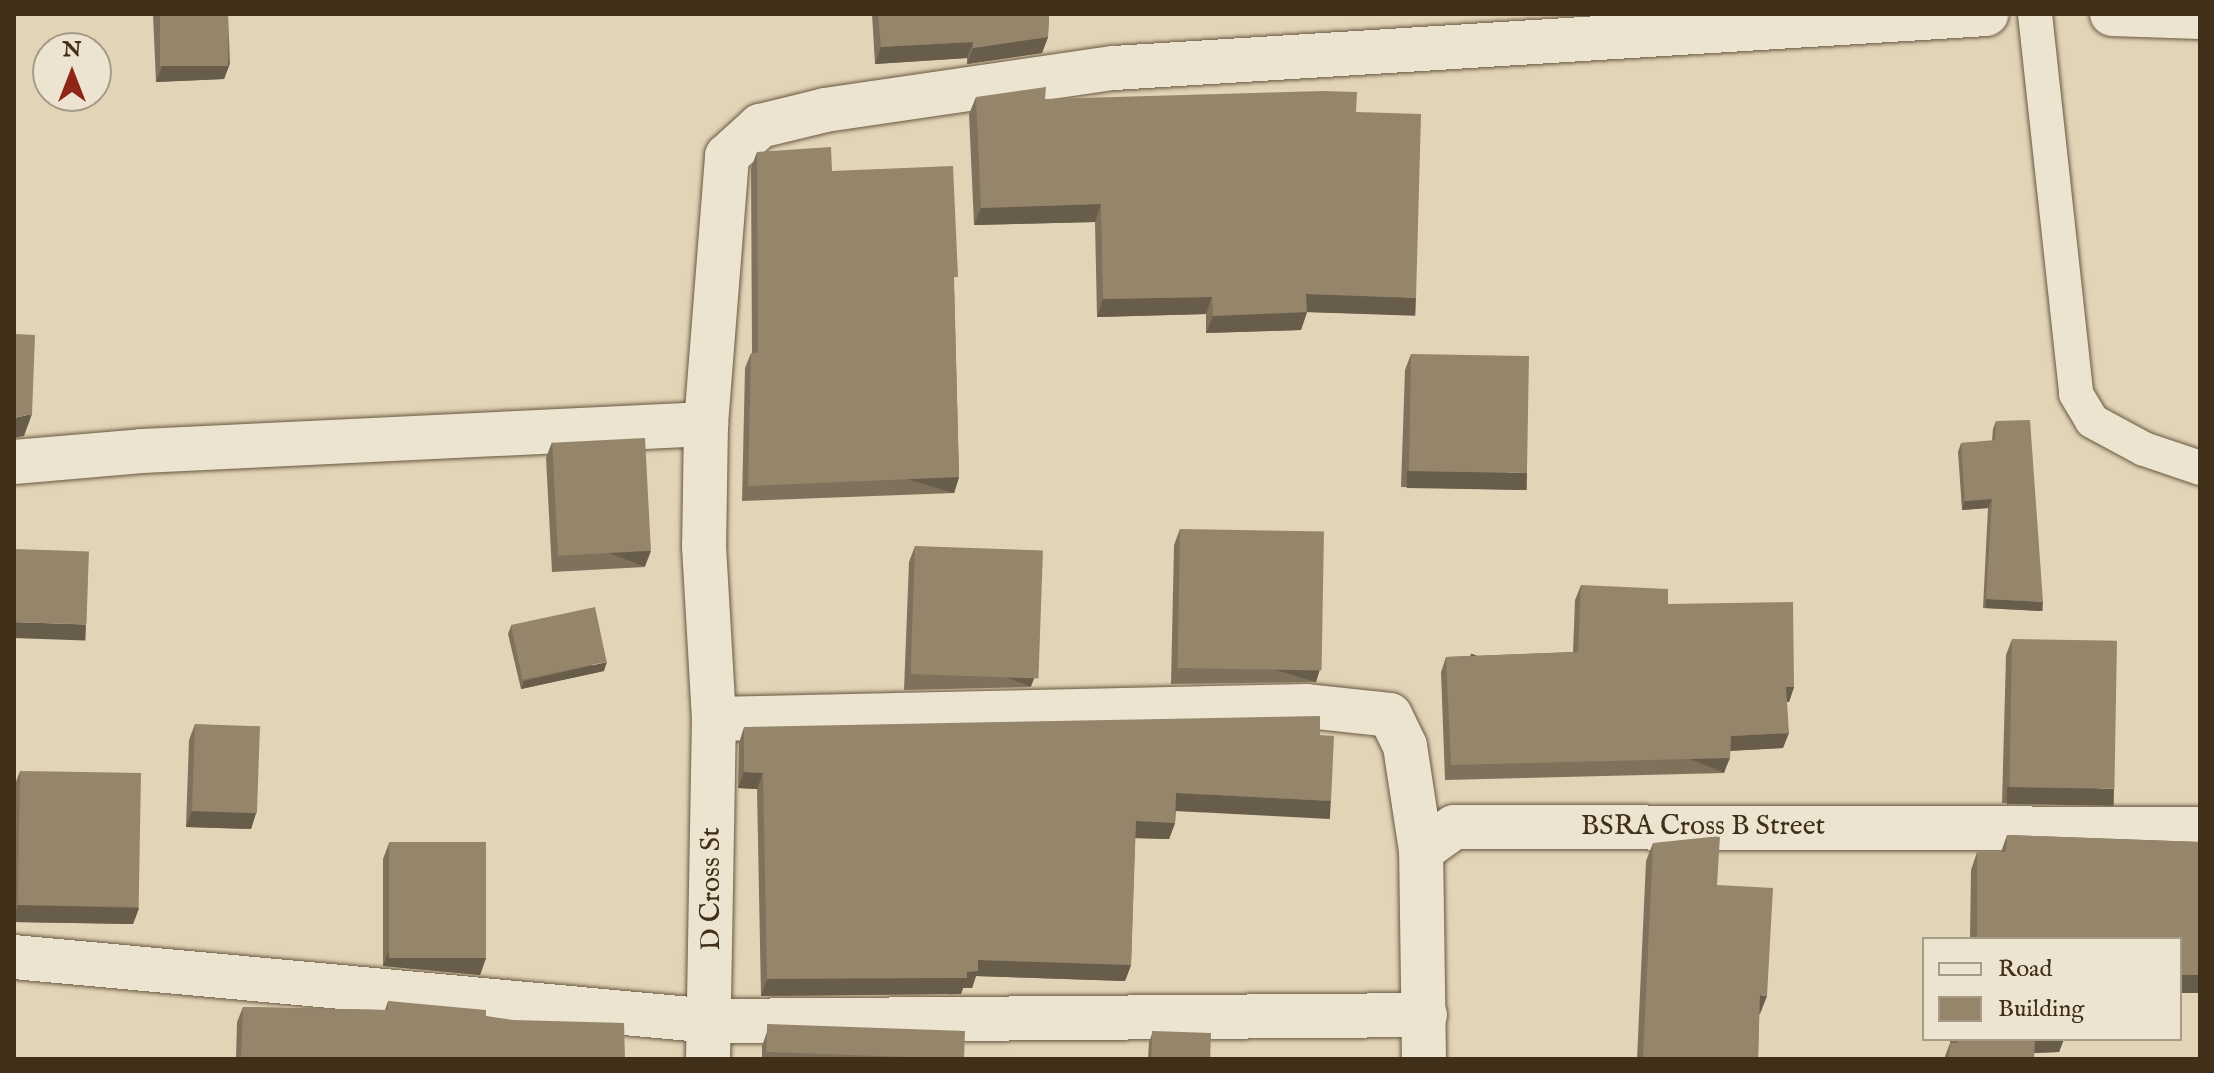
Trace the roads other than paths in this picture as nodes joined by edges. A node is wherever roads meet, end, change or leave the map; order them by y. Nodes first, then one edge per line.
1 (1986, 14) edge
2 (2035, 14) edge
3 (2112, 14) edge
4 (2200, 17) edge
5 (706, 424) junction
6 (14, 462) edge
7 (2200, 468) edge
8 (714, 719) junction
9 (2200, 829) edge
10 (1421, 851) junction
11 (14, 957) edge
12 (1425, 1015) junction
13 (710, 1040) edge
14 (1424, 1059) edge

1 - 5 street, D Cross St
2 - 7 lane
3 - 4 street
5 - 6 street
5 - 8 street, D Cross St
8 - 10 street
8 - 13 street, D Cross St
9 - 10 street, BSRA Cross B Street
10 - 12 street
11 - 13 street
12 - 13 street
12 - 14 street

